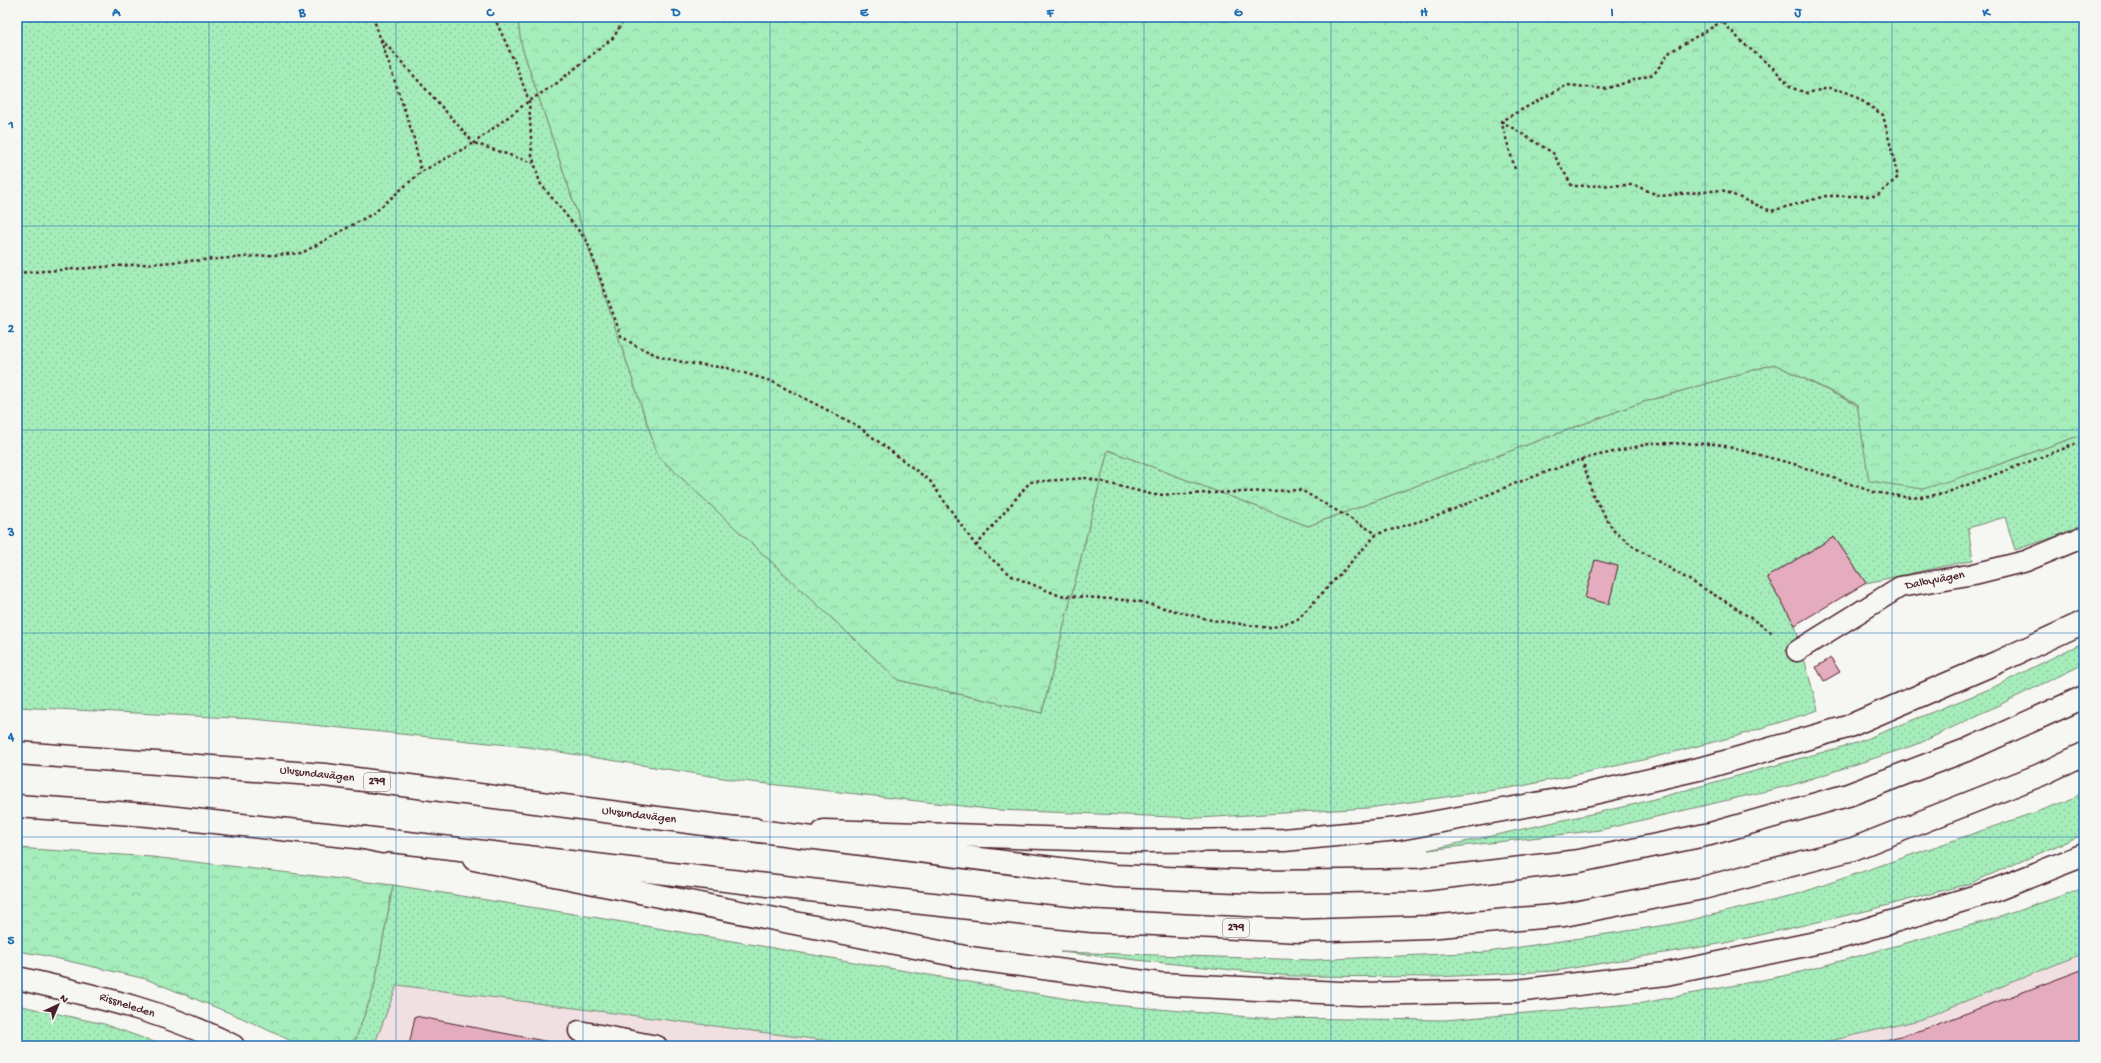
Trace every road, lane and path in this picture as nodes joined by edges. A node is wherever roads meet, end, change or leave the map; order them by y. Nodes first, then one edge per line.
1 (373, 17) edge
2 (494, 17) edge
3 (625, 17) edge
4 (1718, 17) edge
5 (1725, 17) edge
6 (1722, 22) junction
7 (381, 39) junction
8 (529, 101) junction
9 (1501, 121) junction
10 (474, 143) junction
11 (534, 163) junction
12 (1515, 169) dead end
13 (421, 172) junction
14 (17, 273) edge
15 (2084, 441) edge
16 (1582, 459) junction
17 (1378, 534) junction
18 (2084, 537) edge
19 (976, 546) junction
20 (2084, 622) edge
21 (1797, 651) joint
22 (2084, 697) edge
23 (17, 753) edge
24 (2084, 754) edge
25 (17, 806) edge
26 (735, 828) junction
27 (365, 838) junction
28 (2084, 854) edge
29 (17, 978) edge
30 (579, 1031) dead end
31 (233, 1046) edge
32 (657, 1046) edge

1 - 7 path
2 - 8 path
3 - 8 path
4 - 6 path
5 - 6 path
6 - 9 path
6 - 9 path
7 - 10 path
7 - 13 path
8 - 10 path
8 - 11 path
9 - 12 path
10 - 11 path
10 - 13 path
11 - 19 path
13 - 14 path
15 - 16 path
16 - 17 path
16 - 21 path
17 - 19 path
17 - 19 path
18 - 21 lane, Dalbyvägen
20 - 26 main road
22 - 26 main road, 279
23 - 26 main road, Ulvsundavägen / 279
24 - 27 main road, 279
25 - 27 main road, 279
27 - 28 main road
29 - 31 main road, Rissneleden
30 - 32 lane

